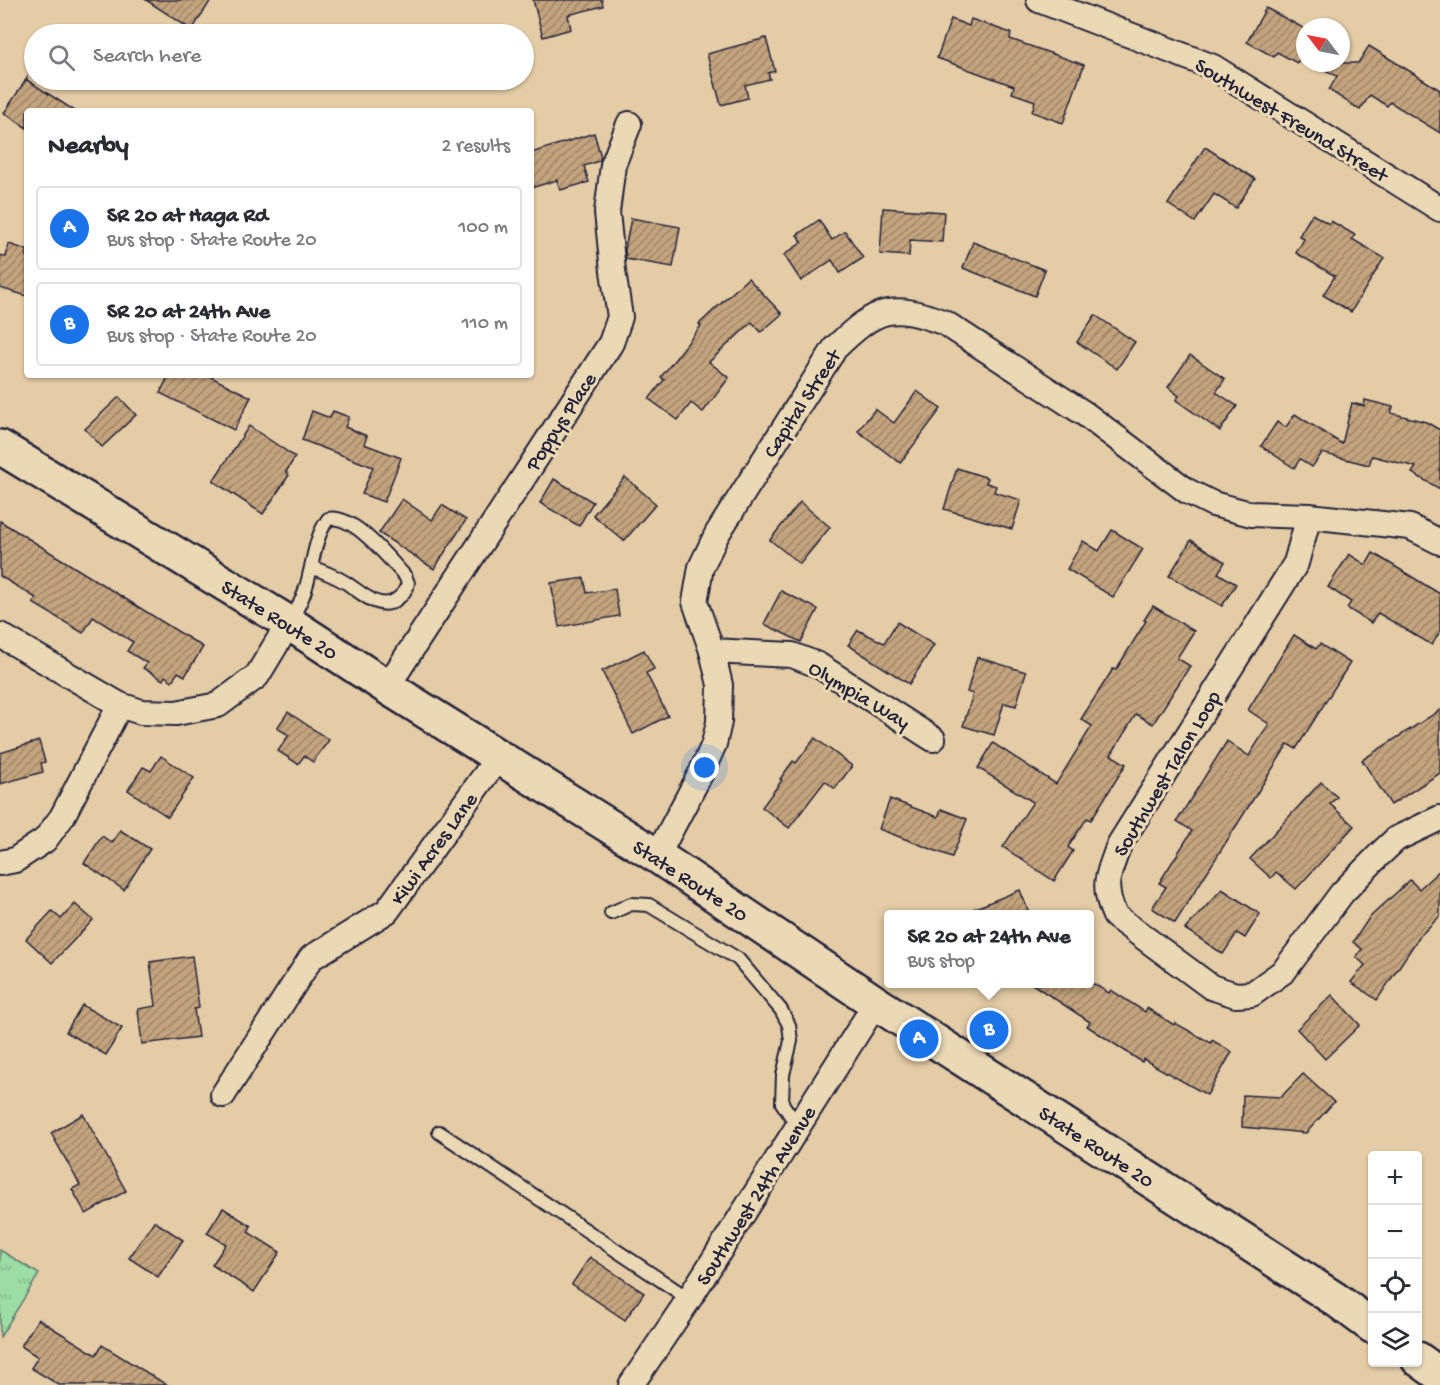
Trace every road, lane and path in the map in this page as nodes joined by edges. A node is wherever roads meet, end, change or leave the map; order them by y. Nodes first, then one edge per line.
1 (1039, 0) edge
2 (629, 124) dead end
3 (1440, 208) edge
4 (0, 447) edge
5 (1309, 516) junction
6 (1440, 542) edge
7 (311, 567) junction
8 (290, 623) junction
9 (0, 635) edge
10 (712, 651) junction
11 (387, 687) junction
12 (120, 705) junction
13 (933, 739) dead end
14 (499, 756) junction
15 (1440, 818) edge
16 (657, 856) junction
17 (0, 863) edge
18 (611, 913) dead end
19 (876, 1003) junction
20 (223, 1095) dead end
21 (798, 1127) junction
22 (439, 1132) dead end
23 (689, 1299) junction
24 (1368, 1323) edge
25 (1422, 1362) edge
26 (1440, 1375) edge
27 (632, 1385) edge

1 - 3 street, Southwest Freund Street
2 - 11 street, Poppys Place
4 - 8 main road, State Route 20
5 - 6 street, Capital Street
5 - 10 street, Capital Street
5 - 15 street, Southwest Talon Loop
7 - 7 lane
7 - 8 lane
8 - 11 main road, State Route 20
8 - 12 street
9 - 12 street
10 - 13 street, Olympia Way
10 - 16 street, Capital Street
11 - 14 main road, State Route 20
12 - 17 street
14 - 16 main road, State Route 20
14 - 20 street, Kiwi Acres Lane
16 - 19 main road, State Route 20
18 - 21 lane
19 - 21 street, Southwest 24th Avenue
19 - 24 main road, State Route 20
21 - 23 street, Southwest 24th Avenue
22 - 23 lane
23 - 27 street, Southwest 24th Avenue
25 - 26 main road

